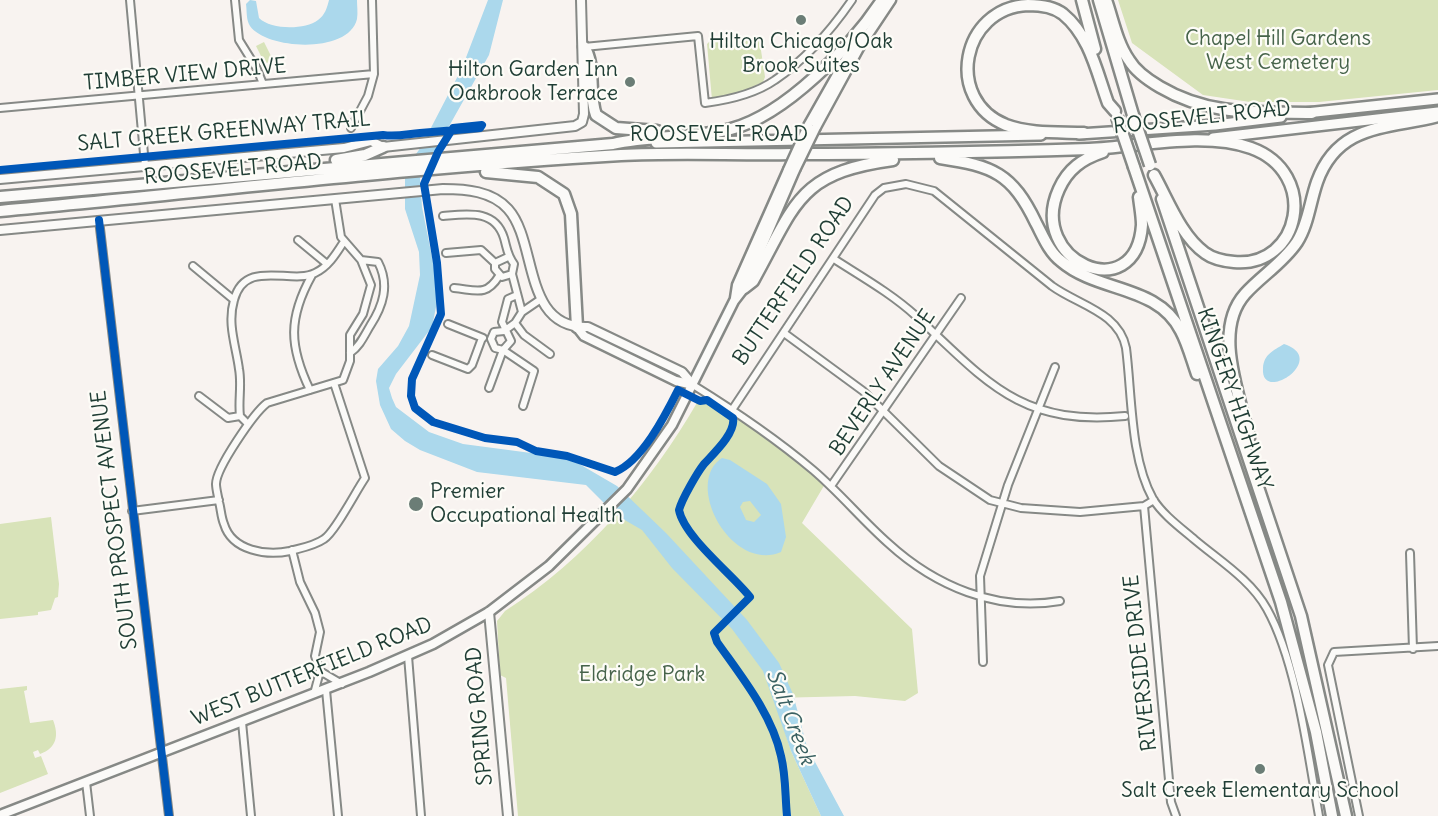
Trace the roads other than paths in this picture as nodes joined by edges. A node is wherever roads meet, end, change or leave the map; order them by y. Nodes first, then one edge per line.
1 (130, 0) edge
2 (235, 0) edge
3 (372, 0) edge
4 (581, 0) edge
5 (852, 0) edge
6 (882, 0) edge
7 (891, 0) edge
8 (1082, 0) edge
9 (1099, 0) edge
10 (1106, 0) edge
11 (865, 26) junction
12 (584, 47) junction
13 (374, 74) junction
14 (263, 84) junction
15 (139, 96) junction
16 (1438, 99) edge
17 (0, 108) edge
18 (1312, 113) junction
19 (1116, 114) junction
20 (1438, 114) edge
21 (812, 126) junction
22 (351, 128) dead end
23 (711, 132) junction
24 (1084, 133) junction
25 (1187, 141) junction
26 (612, 144) junction
27 (383, 147) junction
28 (1116, 148) junction
29 (925, 154) junction
30 (145, 165) junction
31 (441, 170) junction
32 (792, 170) junction
33 (1152, 170) junction
34 (0, 179) edge
35 (1137, 179) junction
36 (181, 182) junction
37 (0, 197) edge
38 (334, 200) junction
39 (0, 211) edge
40 (443, 216) dead end
41 (99, 220) junction
42 (0, 230) edge
43 (298, 240) dead end
44 (343, 243) junction
45 (446, 253) dead end
46 (508, 257) junction
47 (834, 259) junction
48 (361, 260) junction
49 (495, 263) junction
50 (327, 264) junction
51 (193, 266) dead end
52 (512, 274) junction
53 (312, 275) junction
54 (500, 276) junction
55 (454, 288) dead end
56 (744, 288) junction
57 (517, 295) junction
58 (961, 298) dead end
59 (542, 299) junction
60 (234, 300) junction
61 (734, 301) junction
62 (522, 312) junction
63 (515, 323) junction
64 (448, 324) dead end
65 (577, 327) junction
66 (504, 331) junction
67 (784, 333) junction
68 (935, 335) junction
69 (482, 338) junction
70 (491, 339) junction
71 (504, 349) junction
72 (350, 353) junction
73 (550, 354) dead end
74 (432, 355) dead end
75 (1055, 367) dead end
76 (334, 383) junction
77 (693, 385) junction
78 (489, 388) dead end
79 (310, 390) junction
80 (199, 396) dead end
81 (524, 406) dead end
82 (732, 410) junction
83 (883, 411) junction
84 (1039, 411) junction
85 (240, 416) junction
86 (1125, 416) dead end
87 (248, 424) junction
88 (1233, 456) junction
89 (831, 486) junction
90 (219, 500) junction
91 (1154, 500) junction
92 (1001, 504) junction
93 (1143, 507) junction
94 (132, 511) junction
95 (607, 511) joint
96 (1273, 526) junction
97 (292, 550) junction
98 (1410, 553) dead end
99 (979, 599) junction
100 (1060, 601) dead end
101 (489, 612) junction
102 (1438, 646) edge
103 (1413, 649) junction
104 (408, 656) junction
105 (983, 662) dead end
106 (320, 672) junction
107 (342, 684) junction
108 (326, 690) junction
109 (315, 694) junction
110 (242, 722) junction
111 (162, 752) junction
112 (86, 782) junction
113 (6, 814) edge
114 (90, 816) edge
115 (169, 816) edge
116 (250, 816) edge
117 (338, 816) edge
118 (422, 816) edge
119 (508, 816) edge
120 (1176, 816) edge
121 (1319, 816) edge
122 (1332, 816) edge
123 (1346, 816) edge
124 (1359, 816) edge

1 - 15 street
2 - 14 street
3 - 13 street
4 - 12 street
5 - 12 street
6 - 11 highway, BUTTERFIELD ROAD
7 - 21 main road, BUTTERFIELD ROAD
8 - 19 highway, KINGERY HIGHWAY
9 - 33 highway, KINGERY HIGHWAY, bridge
10 - 18 highway
11 - 21 main road, BUTTERFIELD ROAD
11 - 23 highway
12 - 23 highway
12 - 27 street
13 - 14 street, TIMBER VIEW DRIVE
13 - 22 street
14 - 15 street, TIMBER VIEW DRIVE
15 - 17 street, TIMBER VIEW DRIVE
15 - 30 street
16 - 18 main road, ROOSEVELT ROAD
18 - 24 main road, ROOSEVELT ROAD
19 - 24 highway
19 - 35 highway, KINGERY HIGHWAY, bridge
20 - 25 main road, ROOSEVELT ROAD
20 - 96 highway
21 - 32 main road, BUTTERFIELD ROAD, bridge
23 - 26 highway
24 - 26 main road, ROOSEVELT ROAD
25 - 28 highway, ROOSEVELT ROAD
25 - 33 highway
26 - 36 highway, ROOSEVELT ROAD
27 - 30 street
27 - 36 highway
28 - 29 highway, ROOSEVELT ROAD
28 - 35 highway
29 - 31 highway, ROOSEVELT ROAD
29 - 56 highway
29 - 88 highway
30 - 34 street
31 - 39 highway, ROOSEVELT ROAD
31 - 65 highway
32 - 56 main road, BUTTERFIELD ROAD
32 - 61 main road, BUTTERFIELD ROAD
33 - 96 highway, KINGERY HIGHWAY
35 - 88 highway, KINGERY HIGHWAY
36 - 37 highway, ROOSEVELT ROAD
38 - 41 street
38 - 44 street
38 - 59 street
40 - 46 street
41 - 42 street
41 - 94 street, SOUTH PROSPECT AVENUE
43 - 50 street
44 - 48 street
44 - 50 street
45 - 49 street
46 - 49 street
46 - 52 street
47 - 67 street, BUTTERFIELD ROAD
47 - 68 street
47 - 91 street, BUTTERFIELD ROAD
48 - 72 street
48 - 72 street
49 - 54 street
50 - 53 street
51 - 60 street
52 - 54 street
52 - 57 street
53 - 60 street
53 - 79 street
54 - 55 street
56 - 61 main road, BUTTERFIELD ROAD
57 - 62 street
57 - 66 street
58 - 68 street, BEVERLY AVENUE
59 - 62 street
59 - 65 street
60 - 85 street
61 - 77 main road, BUTTERFIELD ROAD
62 - 63 street
63 - 66 street
63 - 73 street
64 - 69 street
65 - 77 main road
66 - 70 street
66 - 71 street
67 - 82 street, BUTTERFIELD ROAD
67 - 83 street
68 - 83 street, BEVERLY AVENUE
68 - 84 street
69 - 70 street
69 - 74 street
70 - 71 street
71 - 78 street
71 - 81 street
72 - 76 street
75 - 84 street
76 - 79 street
76 - 97 street
77 - 82 street
77 - 95 main road, BUTTERFIELD ROAD
79 - 87 street
80 - 85 street
82 - 89 street
83 - 89 street, BEVERLY AVENUE
83 - 92 street
84 - 86 street
84 - 92 street
85 - 87 street
87 - 90 street
88 - 122 highway, KINGERY HIGHWAY
89 - 99 street
90 - 94 street
90 - 97 street
91 - 93 street
91 - 121 street
92 - 93 street
92 - 99 street
93 - 120 street, RIVERSIDE DRIVE
94 - 111 street, SOUTH PROSPECT AVENUE
95 - 101 main road, WEST BUTTERFIELD ROAD
96 - 123 highway, KINGERY HIGHWAY
97 - 106 street
98 - 103 street
99 - 100 street
99 - 105 street
101 - 104 main road, WEST BUTTERFIELD ROAD
101 - 119 street, SPRING ROAD
102 - 103 street
103 - 124 street
104 - 107 main road, WEST BUTTERFIELD ROAD
104 - 118 street
106 - 107 street
106 - 109 street
107 - 108 main road, WEST BUTTERFIELD ROAD
108 - 109 main road, WEST BUTTERFIELD ROAD
108 - 117 street
109 - 110 main road, WEST BUTTERFIELD ROAD
110 - 111 main road, WEST BUTTERFIELD ROAD
110 - 116 street
111 - 112 main road, WEST BUTTERFIELD ROAD
111 - 115 street, SOUTH PROSPECT AVENUE
112 - 113 main road, WEST BUTTERFIELD ROAD
112 - 114 street

